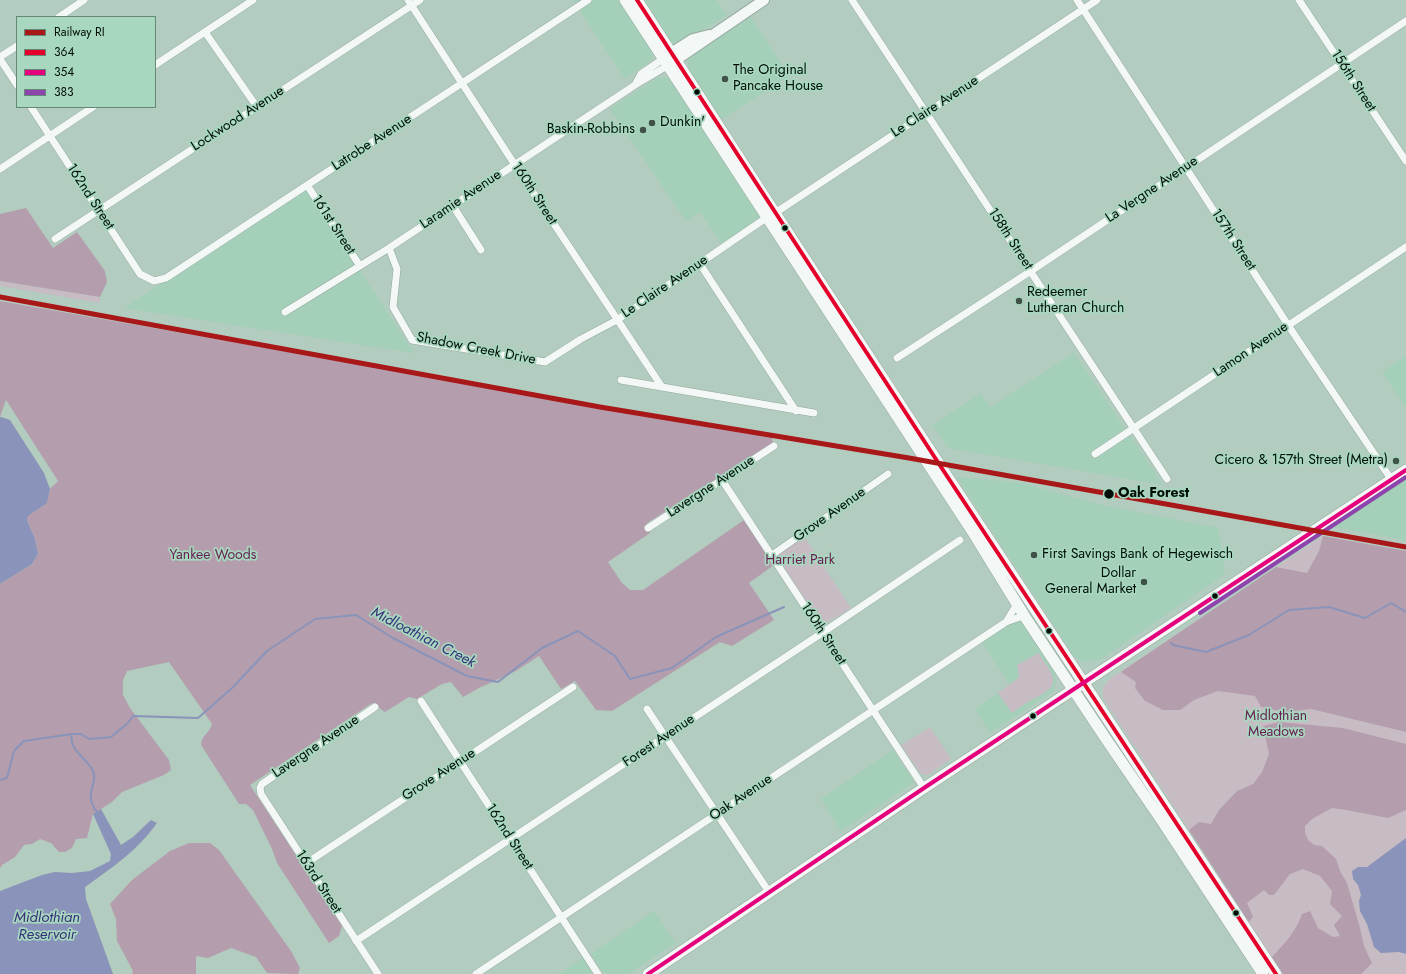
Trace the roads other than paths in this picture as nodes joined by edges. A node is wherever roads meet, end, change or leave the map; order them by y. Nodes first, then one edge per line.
1 (84, 0) edge
2 (253, 0) edge
3 (420, 0) edge
4 (588, 0) edge
5 (625, 0) edge
6 (637, 0) edge
7 (764, 0) edge
8 (852, 0) edge
9 (1076, 0) edge
10 (1096, 0) edge
11 (1299, 0) edge
12 (410, 3) edge
13 (1083, 9) junction
14 (60, 16) edge
15 (1406, 21) edge
16 (205, 32) junction
17 (16, 47) edge
18 (0, 58) edge
19 (669, 59) junction
20 (1342, 64) junction
21 (156, 65) edge
22 (16, 83) edge
23 (462, 84) junction
24 (257, 107) junction
25 (32, 108) edge
26 (92, 108) edge
27 (927, 112) junction
28 (50, 136) junction
29 (1406, 161) edge
30 (515, 165) junction
31 (1185, 168) junction
32 (0, 169) edge
33 (307, 185) junction
34 (453, 206) junction
35 (98, 211) junction
36 (770, 216) junction
37 (55, 239) dead end
38 (1406, 247) edge
39 (389, 248) junction
40 (482, 250) dead end
41 (700, 264) junction
42 (360, 266) junction
43 (1031, 271) junction
44 (154, 281) joint
45 (285, 312) dead end
46 (617, 320) junction
47 (1288, 325) junction
48 (581, 339) joint
49 (897, 358) dead end
50 (621, 380) dead end
51 (662, 387) junction
52 (796, 411) junction
53 (814, 413) dead end
54 (1133, 428) junction
55 (774, 446) dead end
56 (1095, 454) dead end
57 (1406, 470) edge
58 (888, 474) dead end
59 (1167, 479) dead end
60 (1391, 479) junction
61 (722, 480) junction
62 (648, 528) dead end
63 (960, 540) dead end
64 (772, 555) junction
65 (1017, 604) junction
66 (1025, 617) junction
67 (1006, 622) junction
68 (822, 633) junction
69 (1085, 683) junction
70 (573, 687) dead end
71 (1074, 690) junction
72 (421, 701) dead end
73 (375, 707) dead end
74 (648, 709) dead end
75 (873, 710) junction
76 (666, 736) junction
77 (460, 762) junction
78 (260, 788) joint
79 (924, 788) junction
80 (718, 814) junction
81 (511, 840) junction
82 (305, 864) junction
83 (769, 892) junction
84 (561, 917) junction
85 (356, 941) junction
86 (378, 974) edge
87 (476, 974) edge
88 (598, 974) edge
89 (648, 974) edge
90 (1263, 974) edge
91 (1276, 974) edge

1 - 14 street
2 - 16 street
3 - 12 street, Lockwood Avenue
4 - 23 street, Latrobe Avenue
5 - 19 main road
6 - 19 main road
7 - 19 street, Laramie Avenue
8 - 27 street, 158th Street
9 - 13 street, 157th Street
10 - 13 street, Le Claire Avenue
11 - 20 street, 156th Street
12 - 23 street, 160th Street
12 - 24 street, Lockwood Avenue
13 - 27 street, Le Claire Avenue
13 - 31 street, 157th Street
15 - 20 street, La Vergne Avenue
16 - 21 street
16 - 24 street
17 - 18 street
18 - 22 street
19 - 30 street, Laramie Avenue
19 - 36 main road
20 - 29 street, 156th Street
20 - 31 street, La Vergne Avenue
23 - 30 street, 160th Street
23 - 33 street, Latrobe Avenue
24 - 35 street, Lockwood Avenue
25 - 28 street, 162nd Street
26 - 28 street
27 - 36 street, Le Claire Avenue
27 - 43 street, 158th Street
28 - 32 street
28 - 35 street, 162nd Street
30 - 34 street, Laramie Avenue
30 - 46 street, 160th Street
31 - 43 street, La Vergne Avenue
31 - 47 street, 157th Street
33 - 42 street, 161st Street
33 - 44 street, Latrobe Avenue
34 - 39 street, Laramie Avenue
34 - 40 street
35 - 37 street, Lockwood Avenue
35 - 44 street, 162nd Street
36 - 41 street, Le Claire Avenue
36 - 65 main road
36 - 69 main road
38 - 47 street, Lamon Avenue
39 - 42 street, Laramie Avenue
39 - 48 street, Shadow Creek Drive
41 - 46 street, Le Claire Avenue
41 - 52 street
42 - 45 street, Laramie Avenue
43 - 49 street, La Vergne Avenue
43 - 54 street, 158th Street
46 - 48 street, Le Claire Avenue
46 - 51 street, 160th Street
47 - 54 street, Lamon Avenue
47 - 60 street, 157th Street
50 - 51 street
51 - 52 street
52 - 53 street
54 - 56 street, Lamon Avenue
54 - 59 street, 158th Street
55 - 61 street, Lavergne Avenue
57 - 60 main road
58 - 64 street, Grove Avenue
60 - 69 main road
61 - 62 street, Lavergne Avenue
61 - 64 street, 160th Street
63 - 68 street, Forest Avenue
64 - 68 street, 160th Street
65 - 66 main road
65 - 67 street, Oak Avenue
66 - 67 street, Oak Avenue
66 - 71 main road
67 - 75 street, Oak Avenue
68 - 75 street, 160th Street
68 - 76 street, Forest Avenue
69 - 71 main road
69 - 91 main road
70 - 77 street, Grove Avenue
71 - 79 main road
71 - 90 main road
72 - 77 street, 162nd Street
73 - 78 street, Lavergne Avenue
74 - 76 street
75 - 79 street, 160th Street
75 - 80 street, Oak Avenue
76 - 80 street
76 - 81 street, Forest Avenue
77 - 81 street, 162nd Street
77 - 82 street, Grove Avenue
78 - 82 street, 163rd Street
79 - 83 main road
80 - 83 street
80 - 84 street, Oak Avenue
81 - 84 street, 162nd Street
81 - 85 street, Forest Avenue
82 - 85 street, 163rd Street
83 - 89 main road
84 - 87 street, Oak Avenue
84 - 88 street, 162nd Street
85 - 86 street, 163rd Street

